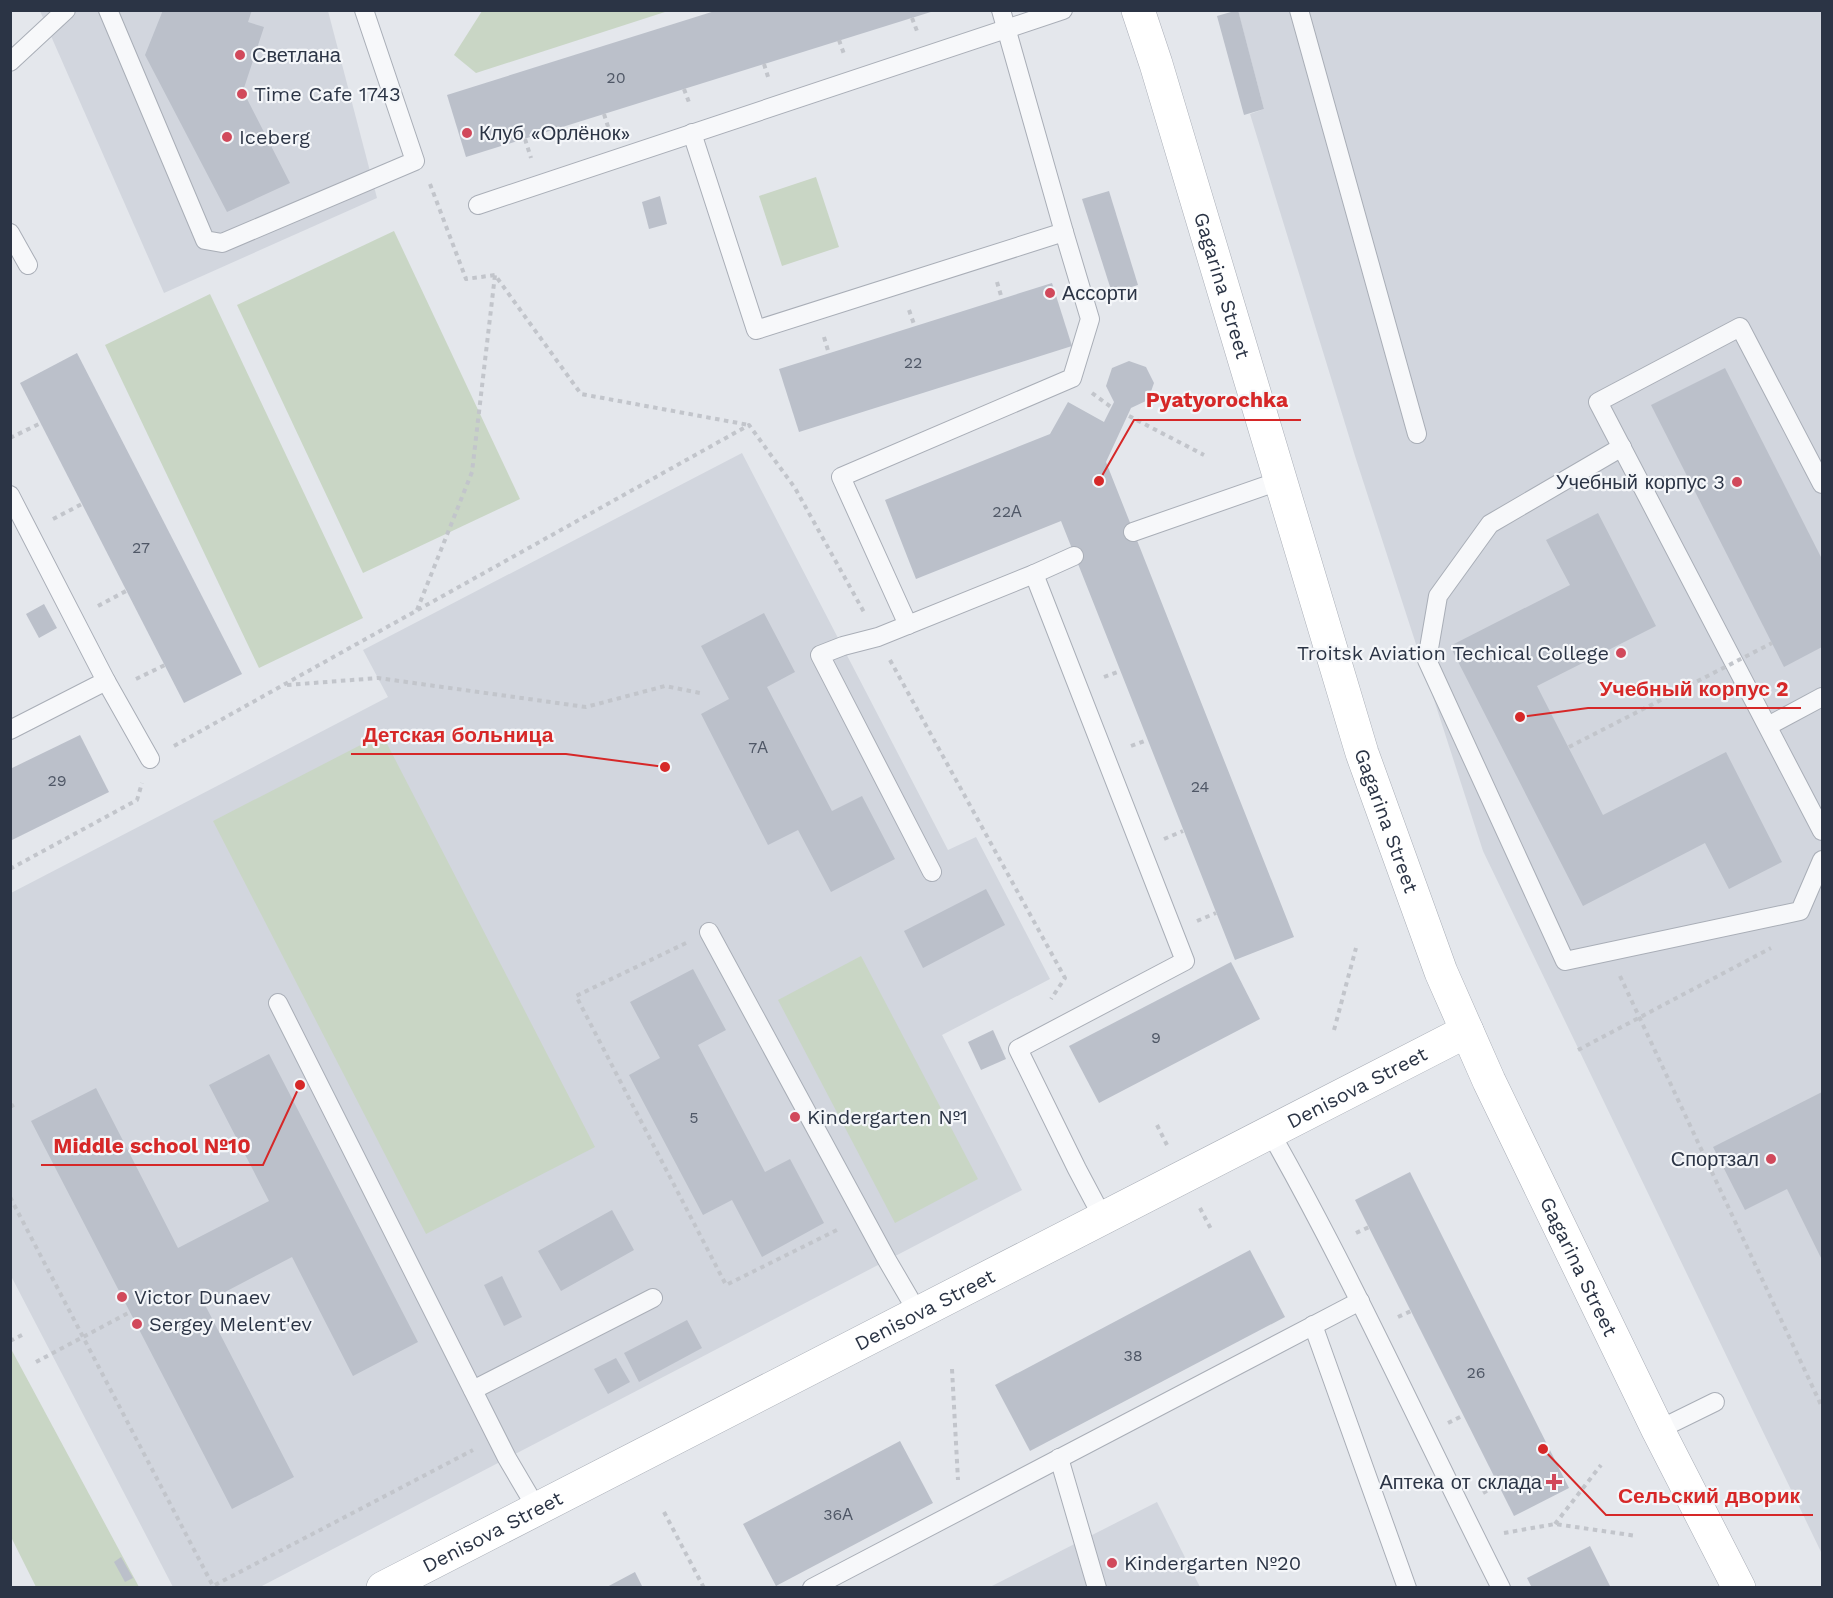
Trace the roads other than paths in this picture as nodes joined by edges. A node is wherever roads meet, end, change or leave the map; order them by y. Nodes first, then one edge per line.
1 (66, 10) edge
2 (108, 10) edge
3 (364, 10) edge
4 (1063, 10) edge
5 (1138, 10) edge
6 (1299, 10) edge
7 (1004, 19) edge
8 (10, 62) edge
9 (692, 133) junction
10 (478, 205) dead end
11 (1064, 232) junction
12 (10, 233) edge
13 (27, 265) dead end
14 (1417, 434) dead end
15 (1622, 447) junction
16 (1282, 480) junction
17 (1822, 484) edge
18 (10, 495) edge
19 (1133, 532) dead end
20 (1074, 556) dead end
21 (1034, 574) junction
22 (908, 625) junction
23 (106, 681) junction
24 (1822, 697) edge
25 (1768, 726) junction
26 (10, 730) edge
27 (150, 759) road end
28 (1822, 831) edge
29 (1822, 860) edge
30 (932, 872) dead end
31 (709, 932) road end
32 (278, 1003) dead end
33 (1467, 1031) junction
34 (1270, 1132) junction
35 (1104, 1218) junction
36 (653, 1298) dead end
37 (1360, 1301) junction
38 (918, 1313) junction
39 (1313, 1325) junction
40 (473, 1390) junction
41 (1715, 1402) dead end
42 (1658, 1430) junction
43 (1059, 1458) junction
44 (537, 1509) junction
45 (383, 1587) edge
46 (812, 1587) edge
47 (1097, 1587) edge
48 (1407, 1587) edge
49 (1501, 1587) edge
50 (1739, 1587) edge

1 - 8 lane
2 - 3 lane
4 - 7 lane
5 - 16 main road, Gagarina Street
6 - 14 lane
7 - 9 lane
7 - 11 lane
9 - 10 lane
9 - 11 lane
11 - 22 lane
12 - 13 lane
15 - 17 lane
15 - 25 lane
15 - 29 lane
16 - 19 lane
16 - 33 main road, Gagarina Street
18 - 23 lane
20 - 21 lane
21 - 22 lane
21 - 35 lane
22 - 30 lane
23 - 26 lane
23 - 27 lane
24 - 25 lane
25 - 28 lane
31 - 38 lane
32 - 40 lane
33 - 34 main road, Denisova Street
33 - 42 main road, Gagarina Street
34 - 35 main road, Denisova Street
34 - 37 lane
35 - 38 main road, Denisova Street
36 - 40 lane
37 - 39 lane
37 - 49 lane
38 - 44 main road, Denisova Street
39 - 43 lane
39 - 48 lane
40 - 44 lane
41 - 42 lane
42 - 50 main road, Gagarina Street
43 - 46 lane
43 - 47 lane
44 - 45 main road, Denisova Street

